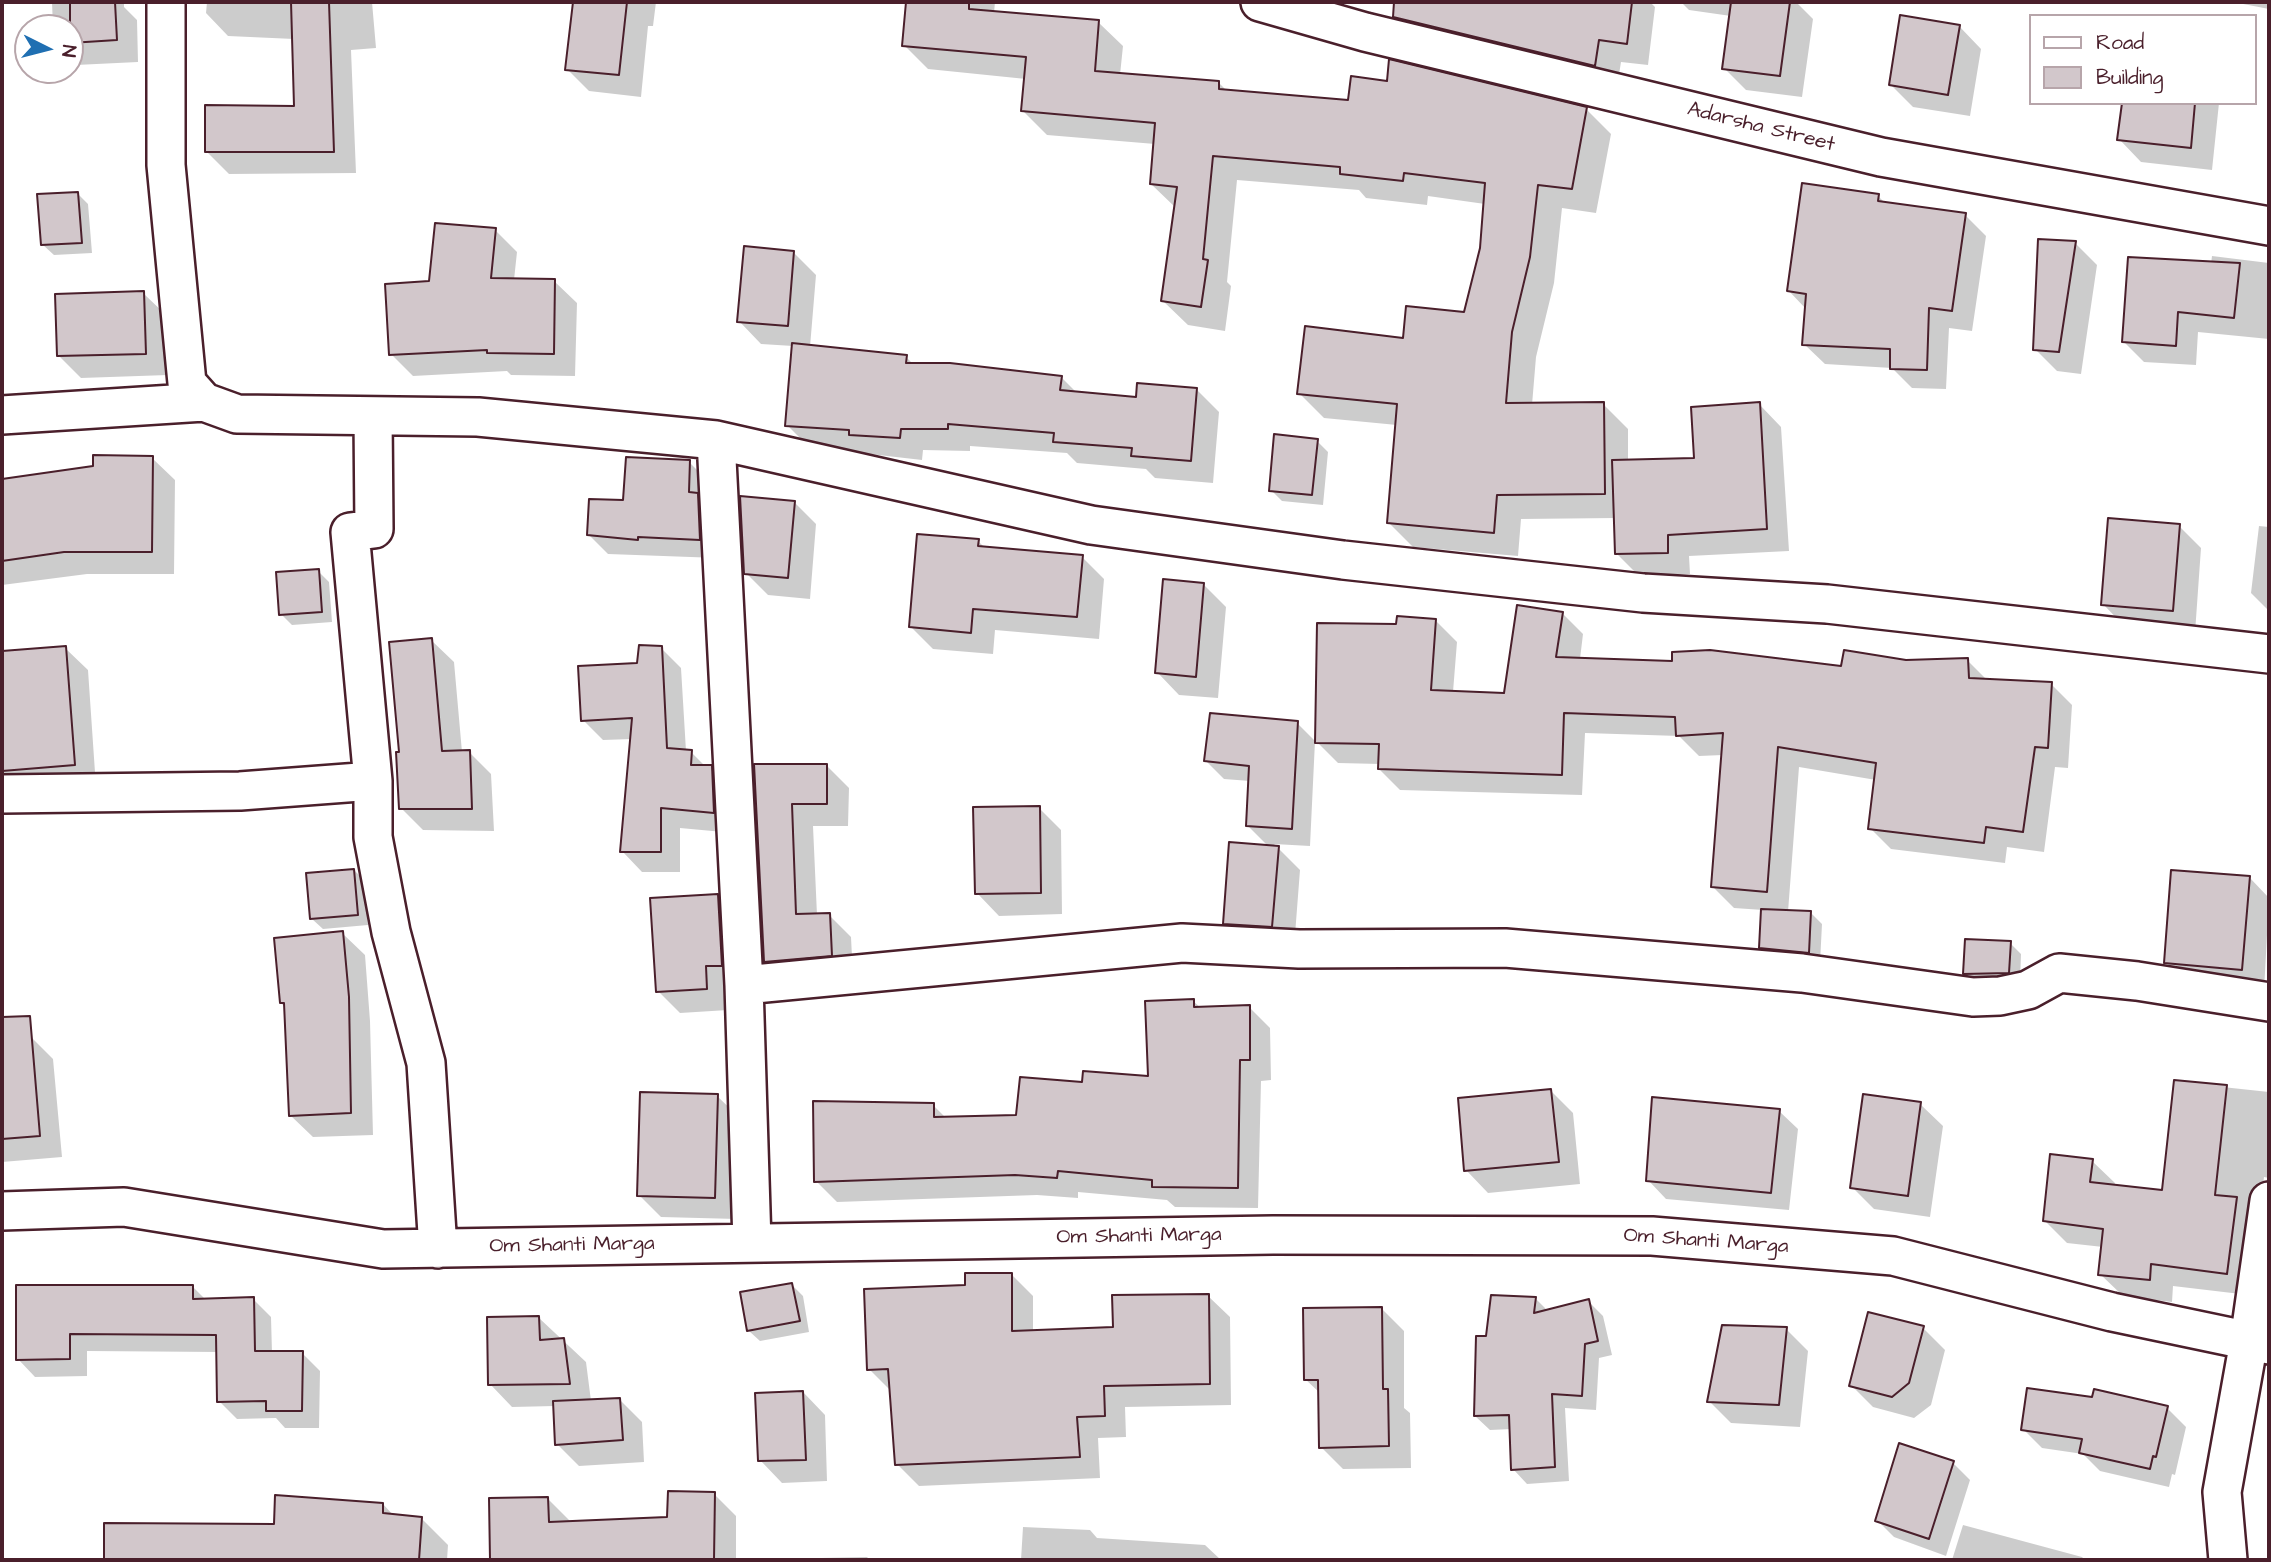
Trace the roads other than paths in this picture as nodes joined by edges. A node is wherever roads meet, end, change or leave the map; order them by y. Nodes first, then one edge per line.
1 (166, 2) edge
2 (1260, 2) edge
3 (1368, 17) edge
4 (2269, 226) edge
5 (204, 401) junction
6 (2, 415) edge
7 (373, 416) junction
8 (716, 440) junction
9 (2269, 654) edge
10 (373, 781) junction
11 (2, 794) edge
12 (744, 985) junction
13 (2269, 1002) edge
14 (2269, 1201) edge
15 (2, 1211) edge
16 (752, 1243) junction
17 (438, 1249) junction
18 (2259, 1343) edge
19 (2228, 1560) edge

1 - 5 street
2 - 3 street, Adarsha Street
3 - 4 street, Adarsha Street
5 - 6 street
5 - 7 street
7 - 8 street
7 - 10 street
8 - 9 street
8 - 12 street
10 - 11 street
10 - 17 street
12 - 13 street
12 - 16 street
14 - 18 street
15 - 17 street, Om Shanti Marga
16 - 17 street, Om Shanti Marga
16 - 18 street, Om Shanti Marga
18 - 19 street

